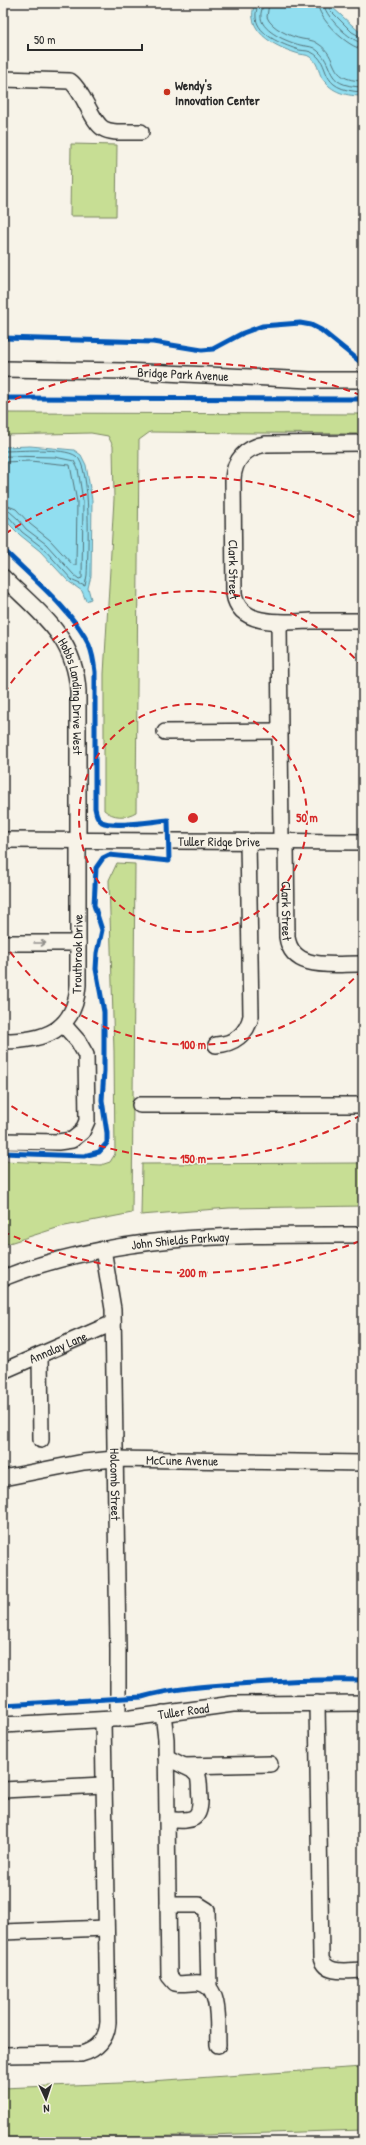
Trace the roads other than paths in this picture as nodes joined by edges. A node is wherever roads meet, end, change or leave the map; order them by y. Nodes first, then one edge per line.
1 (3, 79) edge
2 (141, 132) dead end
3 (3, 370) edge
4 (363, 380) edge
5 (363, 443) edge
6 (3, 577) edge
7 (363, 621) edge
8 (279, 622) junction
9 (280, 731) junction
10 (165, 732) dead end
11 (3, 840) edge
12 (78, 841) junction
13 (248, 842) junction
14 (284, 842) junction
15 (363, 842) edge
16 (3, 942) edge
17 (78, 943) junction
18 (363, 964) edge
19 (63, 1024) junction
20 (3, 1041) edge
21 (216, 1045) dead end
22 (140, 1105) dead end
23 (363, 1105) edge
24 (3, 1141) edge
25 (363, 1234) edge
26 (103, 1249) junction
27 (3, 1278) edge
28 (113, 1323) junction
29 (40, 1355) junction
30 (3, 1371) edge
31 (41, 1440) dead end
32 (114, 1459) junction
33 (363, 1463) edge
34 (3, 1478) edge
35 (317, 1703) junction
36 (363, 1703) edge
37 (163, 1713) junction
38 (110, 1720) junction
39 (3, 1725) edge
40 (166, 1757) junction
41 (270, 1764) dead end
42 (184, 1766) junction
43 (103, 1785) junction
44 (3, 1790) edge
45 (168, 1820) junction
46 (168, 1905) junction
47 (106, 1928) junction
48 (3, 1932) edge
49 (363, 1970) edge
50 (209, 1987) junction
51 (218, 2045) dead end
52 (3, 2055) edge

1 - 2 street
3 - 4 street, Bridge Park Avenue
5 - 8 street, Clark Street
6 - 12 street, Hobbs Landing Drive West
7 - 8 street
8 - 9 street, Clark Street
9 - 10 street
9 - 14 street, Clark Street
11 - 12 street, Tuller Ridge Drive
12 - 13 street, Tuller Ridge Drive
12 - 17 street, Troutbrook Drive
13 - 14 street, Tuller Ridge Drive
13 - 21 street
14 - 15 street, Tuller Ridge Drive
14 - 18 street, Clark Street
16 -> 17 street
17 - 19 street, Troutbrook Drive
19 - 20 street, Troutbrook Drive
19 - 24 street
22 - 23 street
25 - 26 street, John Shields Parkway
26 - 27 street, John Shields Parkway
26 - 28 street, Holcomb Street
28 - 29 street, Annalay Lane
28 - 32 street, Holcomb Street
29 - 30 street, Annalay Lane
29 - 31 street
32 - 33 street, McCune Avenue
32 - 34 street, McCune Avenue
32 - 38 street, Holcomb Street
35 - 36 street, Tuller Road
35 - 37 street, Tuller Road
35 - 49 street
37 - 38 street, Tuller Road
37 - 40 street
38 - 39 street, Tuller Road
38 - 43 street, Holcomb Street
40 - 42 street
40 - 45 street
41 - 42 street
42 - 45 street
43 - 44 street
43 - 47 street, Holcomb Street
45 - 46 street
46 - 50 street
46 - 50 street
47 - 48 street
47 - 52 street, Holcomb Street
50 - 51 street

